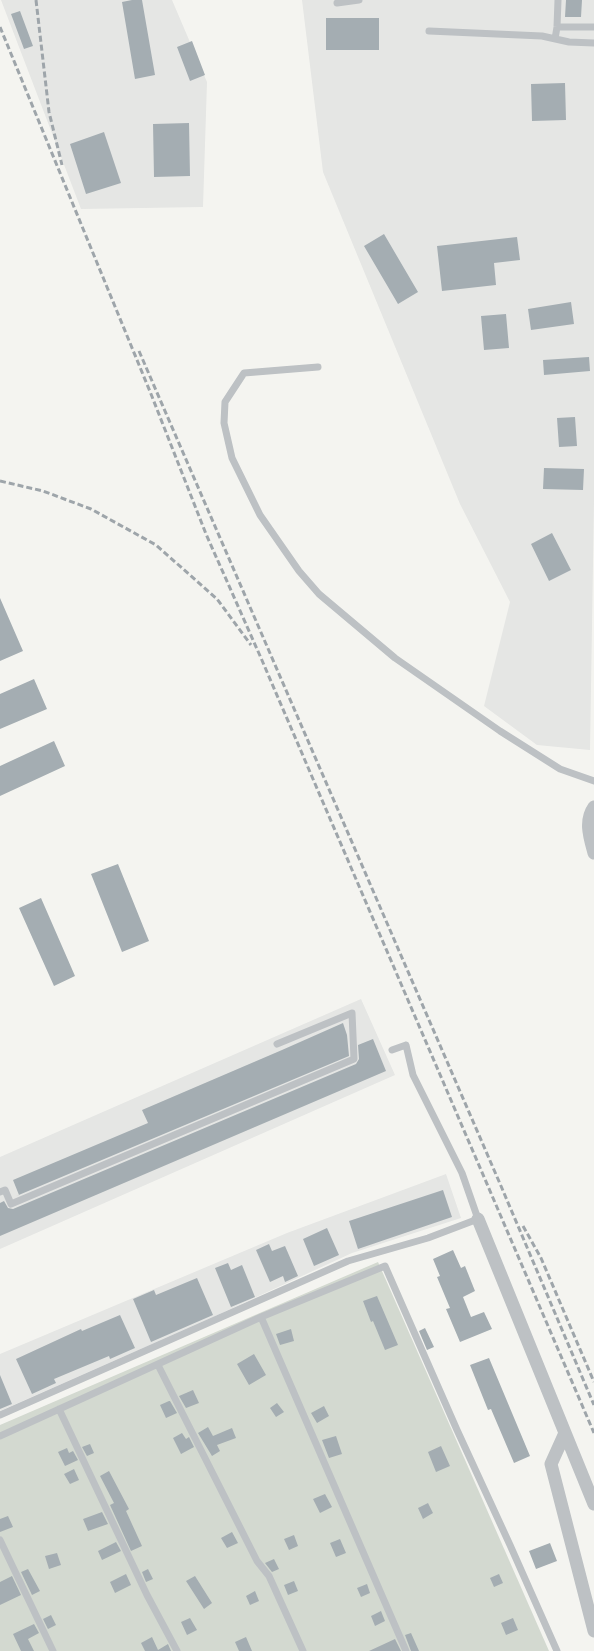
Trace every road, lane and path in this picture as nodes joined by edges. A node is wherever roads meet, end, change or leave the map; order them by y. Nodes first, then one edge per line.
1 (359, 0) edge
2 (558, 0) edge
3 (337, 3) dead end
4 (557, 27) junction
5 (594, 27) edge
6 (429, 31) dead end
7 (555, 39) junction
8 (594, 42) edge
9 (318, 367) dead end
10 (594, 781) edge
11 (594, 807) edge
12 (594, 853) edge
13 (277, 1044) dead end
14 (392, 1050) dead end
15 (0, 1192) edge
16 (478, 1219) junction
17 (261, 1317) junction
18 (158, 1365) junction
19 (59, 1409) junction
20 (0, 1415) edge
21 (565, 1433) junction
22 (0, 1436) edge
23 (594, 1504) edge
24 (0, 1540) edge
25 (594, 1631) edge
26 (53, 1651) edge
27 (177, 1651) edge
28 (303, 1651) edge
29 (406, 1651) edge
30 (557, 1651) edge

1 - 3 lane
2 - 4 lane
4 - 5 lane
4 - 7 lane
6 - 7 lane
7 - 8 lane
9 - 10 lane
11 - 12 street
13 - 15 lane
14 - 16 lane
16 - 20 lane
16 - 21 street
17 - 18 lane
17 - 29 lane
17 - 30 lane
18 - 19 lane
18 - 28 lane
19 - 22 lane
19 - 27 lane
21 - 23 street
21 - 25 street
24 - 26 lane

